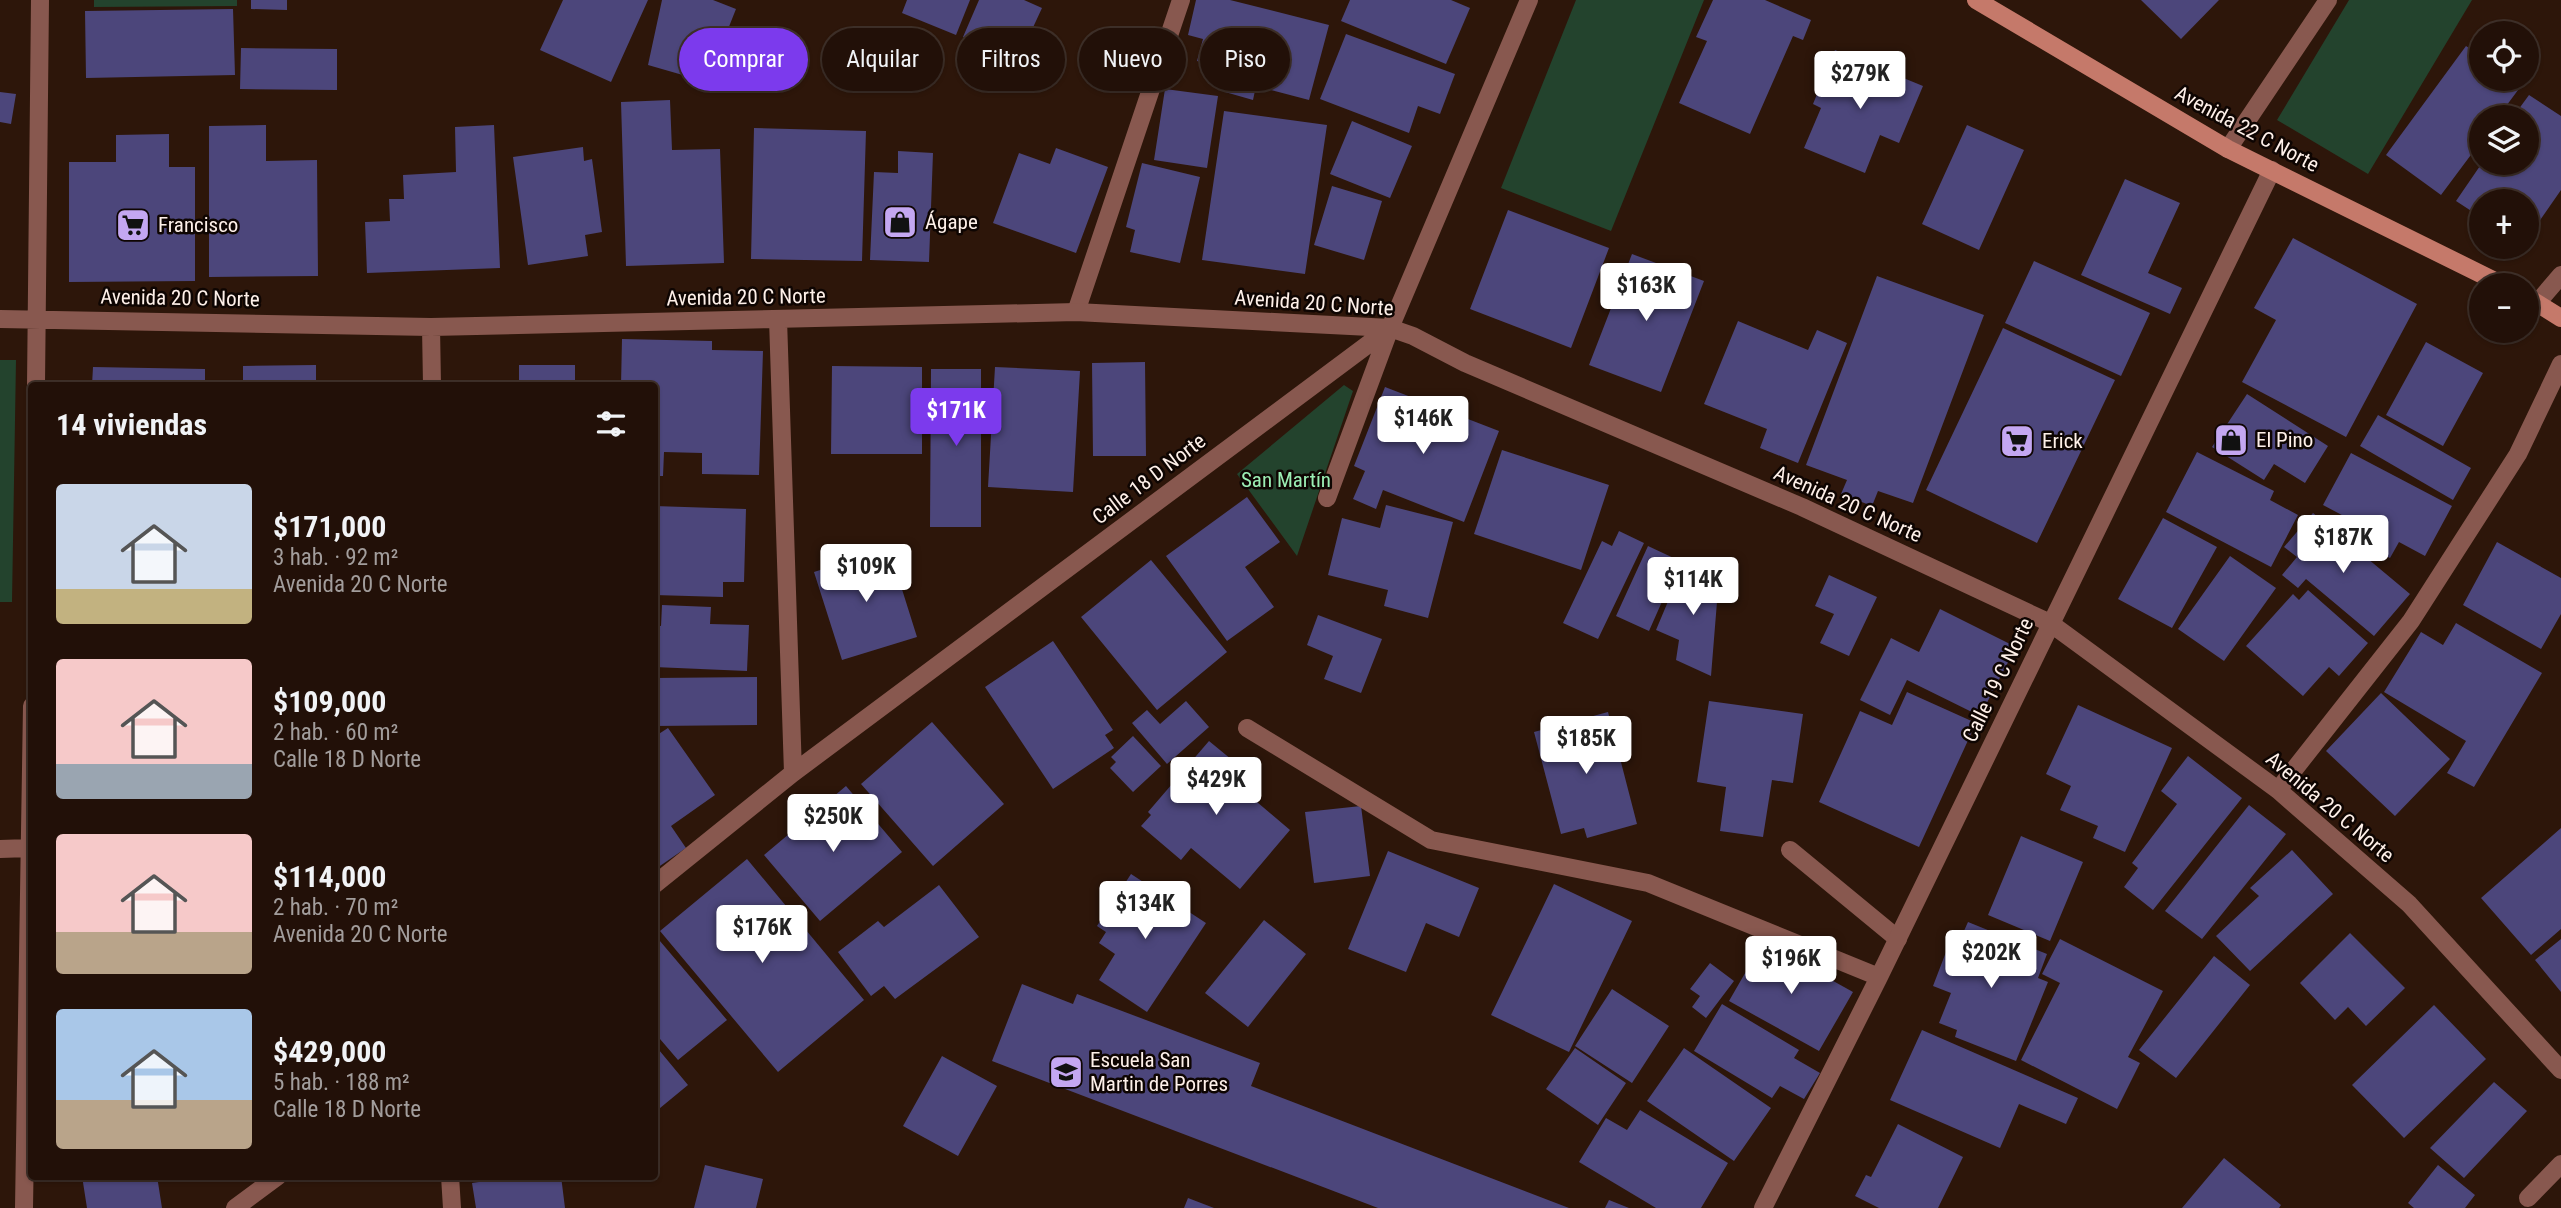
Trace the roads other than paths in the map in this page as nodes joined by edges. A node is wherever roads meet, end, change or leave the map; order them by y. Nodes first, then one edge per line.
1 (40, 0) edge
2 (1181, 0) edge
3 (1529, 0) edge
4 (2328, 0) edge
5 (1985, 2) edge
6 (2228, 149) junction
7 (2272, 170) junction
8 (2479, 273) edge
9 (2561, 275) edge
10 (2539, 294) edge
11 (2539, 304) edge
12 (1076, 312) junction
13 (37, 318) junction
14 (2561, 318) edge
15 (0, 319) edge
16 (779, 319) junction
17 (431, 327) junction
18 (1390, 328) junction
19 (2561, 364) edge
20 (36, 382) edge
21 (432, 382) edge
22 (1327, 498) dead end
23 (2050, 623) junction
24 (1247, 728) dead end
25 (793, 773) junction
26 (2278, 790) junction
27 (28, 848) edge
28 (0, 849) edge
29 (1790, 850) dead end
30 (658, 882) edge
31 (28, 920) edge
32 (1898, 939) junction
33 (1879, 978) junction
34 (2561, 1070) edge
35 (2561, 1164) edge
36 (273, 1180) edge
37 (450, 1180) edge
38 (2528, 1198) dead end
39 (24, 1208) edge
40 (235, 1208) edge
41 (452, 1208) edge
42 (1763, 1208) edge

1 - 13 street
2 - 12 street
3 - 18 street
4 - 6 street
5 - 6 street, Avenida 22 C Norte
6 - 7 street, Avenida 22 C Norte
7 - 8 street, Avenida 22 C Norte
7 - 23 street, Calle 19 C Norte
9 - 10 street
11 - 14 street
12 - 16 street, Avenida 20 C Norte
12 - 18 street, Avenida 20 C Norte
13 - 15 street, Avenida 20 C Norte
13 - 17 street, Avenida 20 C Norte
13 - 20 street
16 - 17 street, Avenida 20 C Norte
16 - 25 street
17 - 21 street
18 - 22 street
18 - 23 street, Avenida 20 C Norte
18 - 25 street, Calle 18 D Norte
19 - 26 street
23 - 26 street, Avenida 20 C Norte
23 - 32 street, Calle 19 C Norte
24 - 33 street
25 - 30 street, Calle 18 D Norte
26 - 34 street, Avenida 20 C Norte
27 - 28 street
29 - 32 street
31 - 39 street
32 - 33 street, Calle 19 C Norte
33 - 42 street, Calle 19 C Norte
35 - 38 street
36 - 40 street
37 - 41 street

